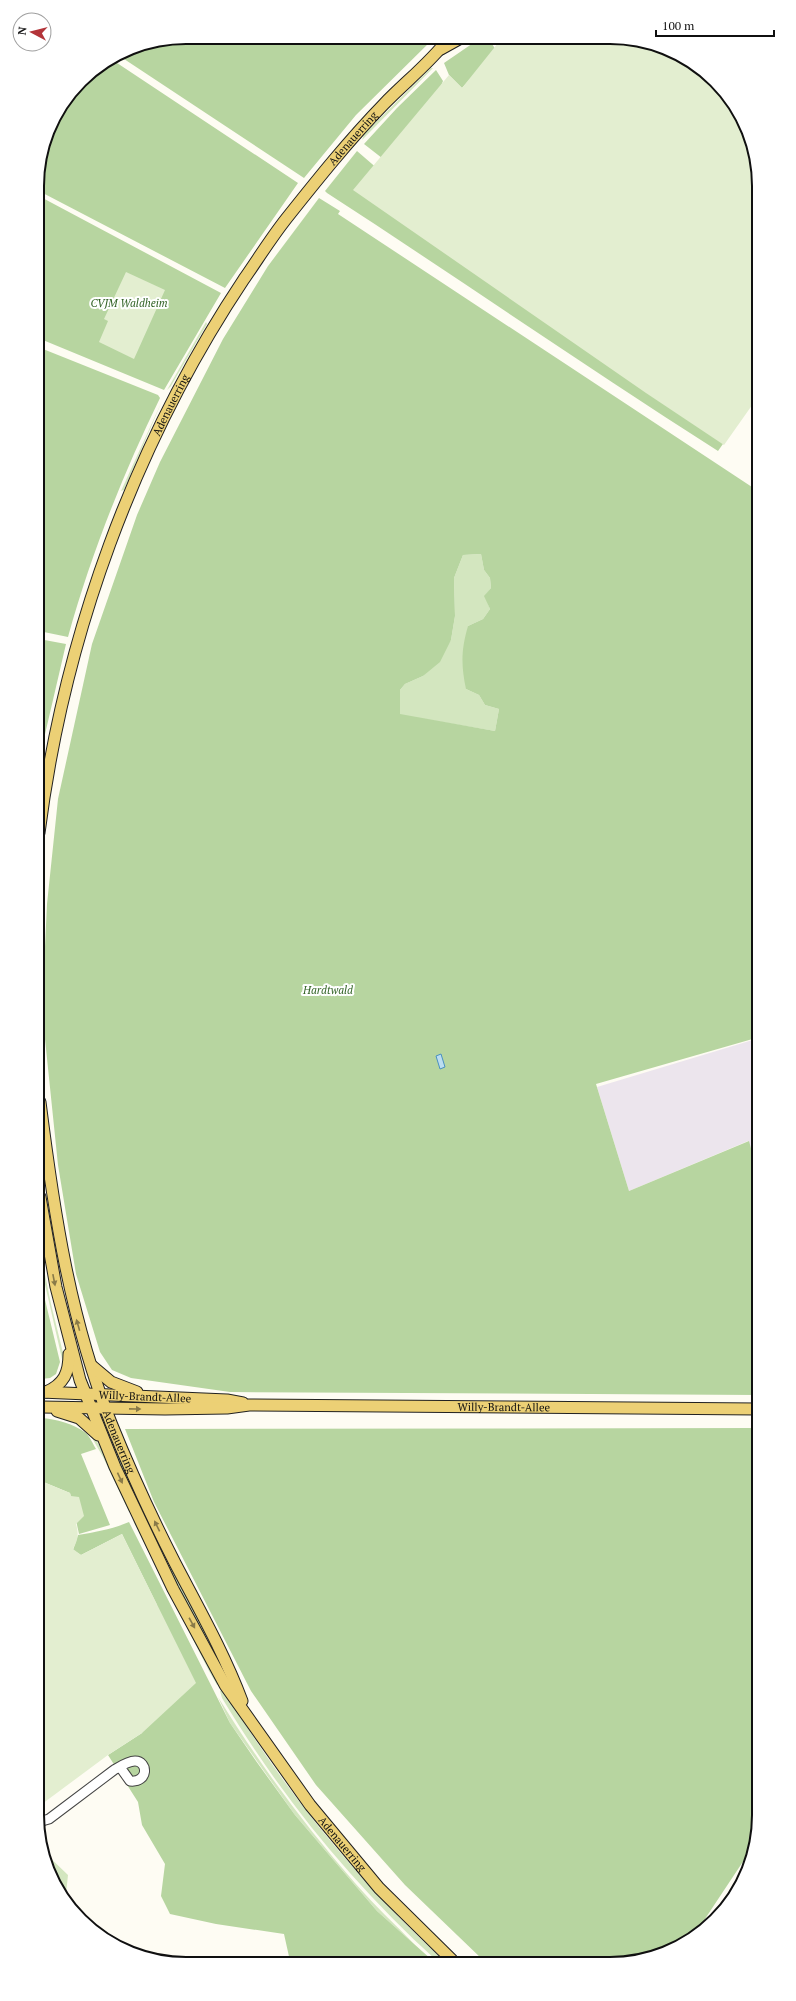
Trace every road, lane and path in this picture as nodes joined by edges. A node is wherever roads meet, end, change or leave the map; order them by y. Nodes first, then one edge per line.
1 (444, 44) edge
2 (450, 44) edge
3 (441, 49) junction
4 (44, 803) edge
5 (44, 1131) edge
6 (44, 1222) edge
7 (69, 1343) junction
8 (89, 1362) junction
9 (44, 1392) edge
10 (44, 1392) edge
11 (85, 1393) junction
12 (101, 1394) junction
13 (149, 1396) junction
14 (249, 1404) junction
15 (44, 1407) edge
16 (90, 1408) junction
17 (106, 1408) junction
18 (752, 1409) edge
19 (104, 1442) junction
20 (247, 1715) junction
21 (120, 1766) dead end
22 (44, 1820) edge
23 (449, 1957) edge

1 - 3 main road, Adenauerring
2 - 3 main road, Adenauerring
3 - 4 main road, Adenauerring
8 -> 5 main road, Adenauerring
6 -> 7 main road, Adenauerring
7 - 9 main road
7 - 11 main road, Adenauerring
8 - 12 main road, Adenauerring
8 - 13 main road
10 - 11 main road, Willy-Brandt-Allee
11 - 12 main road, Willy-Brandt-Allee
11 - 16 main road, Adenauerring
12 - 13 main road, Willy-Brandt-Allee
12 - 17 main road, Adenauerring
13 - 14 main road, Willy-Brandt-Allee
17 -> 14 main road, Willy-Brandt-Allee
14 - 18 main road, Willy-Brandt-Allee
15 - 16 main road, Willy-Brandt-Allee
15 - 19 main road
16 - 17 main road, Willy-Brandt-Allee
16 - 19 main road, Adenauerring
20 -> 17 main road, Adenauerring
19 -> 20 main road, Adenauerring
20 - 23 main road, Adenauerring
21 - 22 street

